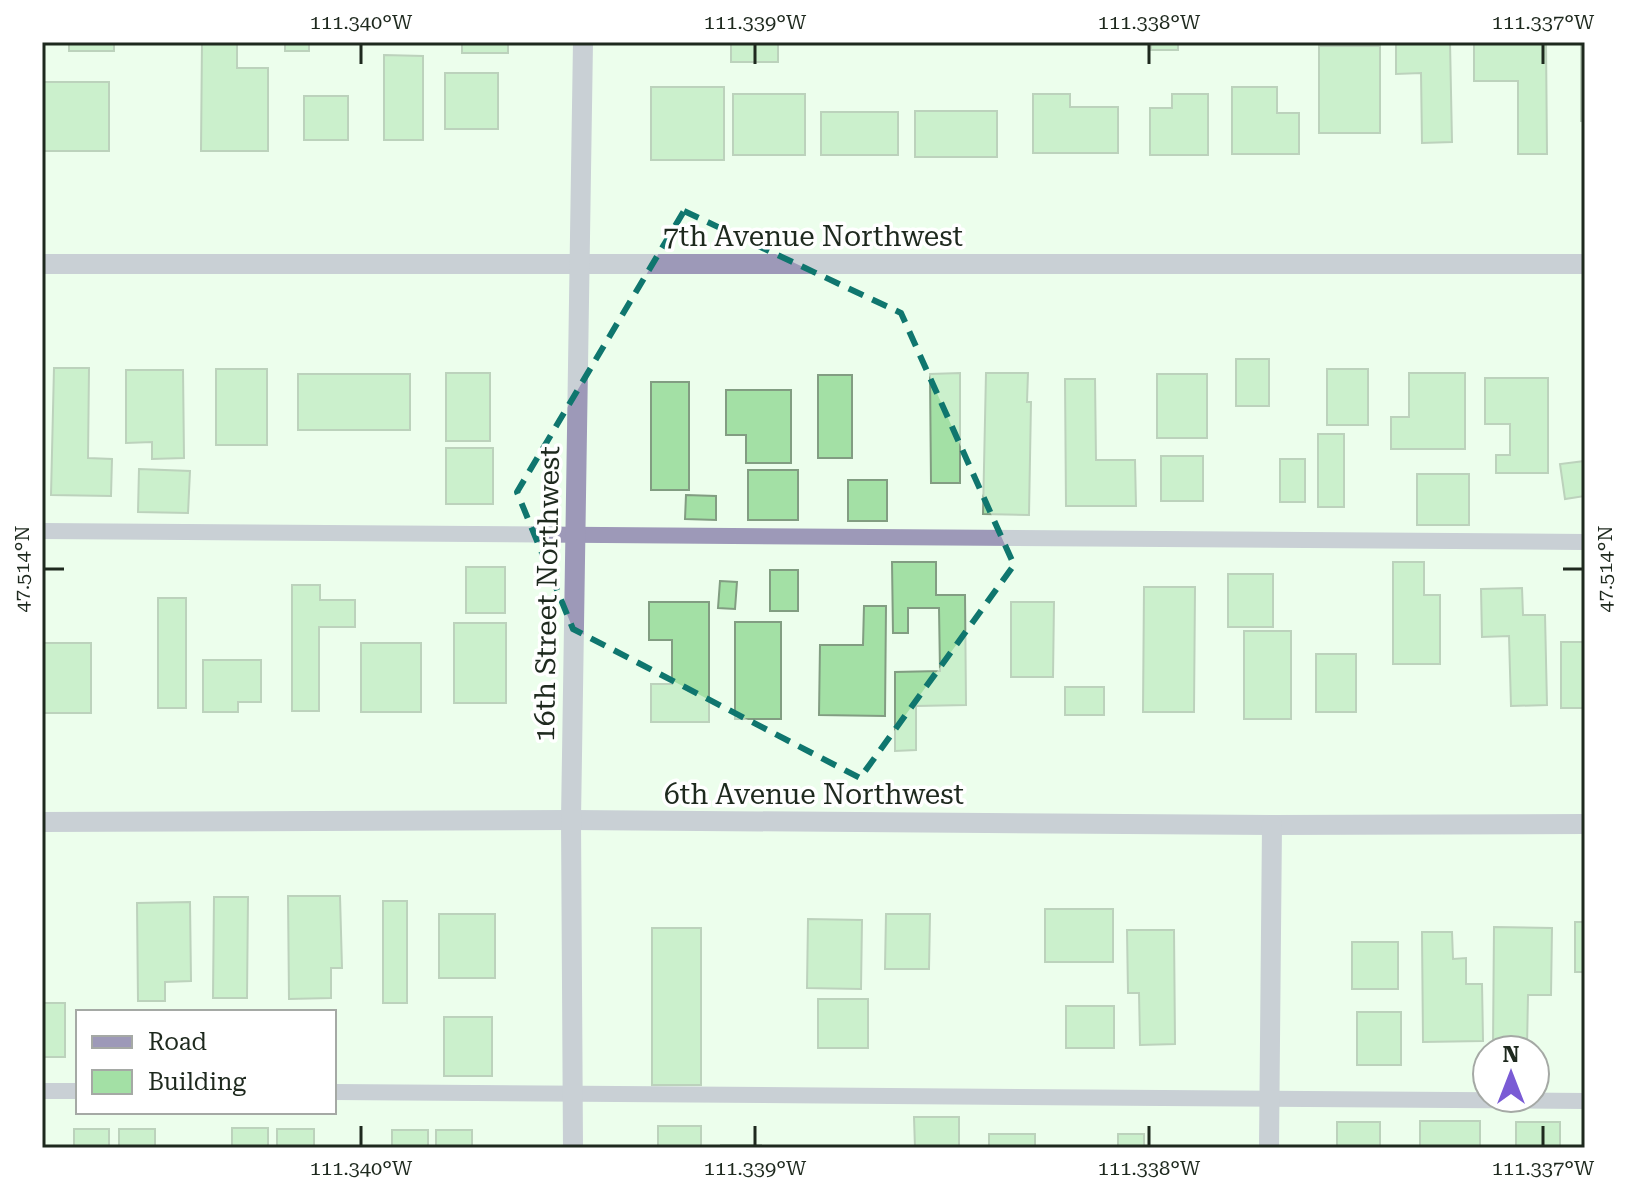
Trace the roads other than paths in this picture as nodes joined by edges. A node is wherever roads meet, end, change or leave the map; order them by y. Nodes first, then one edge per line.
1 (583, 42) edge
2 (42, 264) edge
3 (581, 264) junction
4 (1585, 264) edge
5 (42, 531) edge
6 (577, 534) junction
7 (1585, 542) edge
8 (571, 820) junction
9 (42, 822) edge
10 (1585, 824) edge
11 (1272, 825) junction
12 (42, 1091) edge
13 (76, 1091) edge
14 (336, 1092) edge
15 (573, 1092) junction
16 (1269, 1099) junction
17 (1585, 1101) edge
18 (573, 1148) edge
19 (1269, 1148) edge

1 - 3 street, 16th Street Northwest
2 - 3 street, 7th Avenue Northwest
3 - 4 street, 7th Avenue Northwest
3 - 6 street, 16th Street Northwest
5 - 6 lane
6 - 7 lane
6 - 8 street, 16th Street Northwest
8 - 9 street, 6th Avenue Northwest
8 - 11 street, 6th Avenue Northwest
8 - 15 street, 16th Street Northwest
10 - 11 street, 6th Avenue Northwest
11 - 16 street
12 - 13 lane
14 - 15 lane
15 - 16 lane
15 - 18 street, 16th Street Northwest
16 - 17 lane
16 - 19 street

